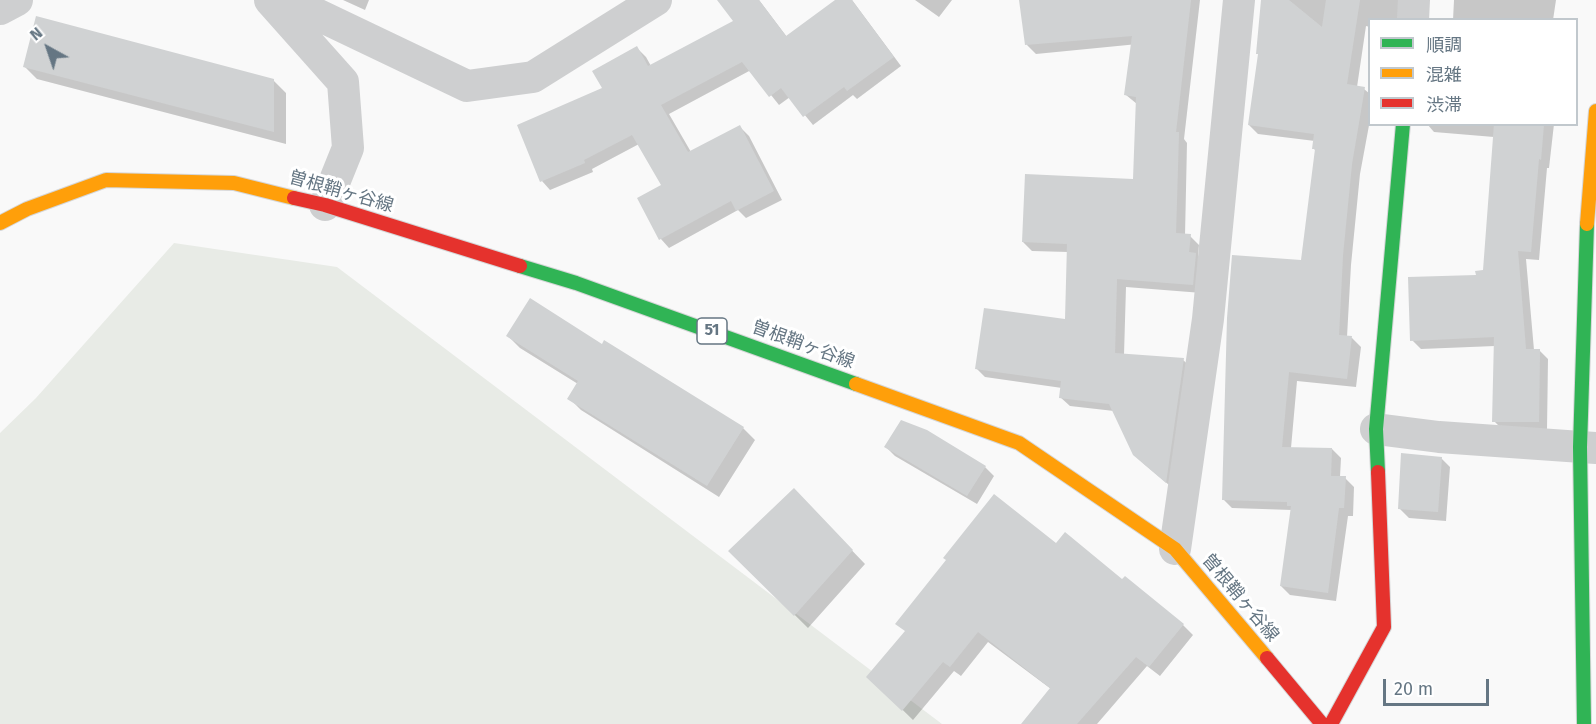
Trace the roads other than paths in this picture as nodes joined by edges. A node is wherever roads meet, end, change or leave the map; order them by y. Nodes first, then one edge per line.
1 (17, 0) edge
2 (270, 0) edge
3 (287, 0) edge
4 (656, 0) edge
5 (1239, 0) edge
6 (1414, 0) edge
7 (0, 9) edge
8 (1413, 18) edge
9 (1596, 111) edge
10 (1403, 126) edge
11 (325, 206) junction
12 (0, 223) edge
13 (1376, 429) junction
14 (1588, 448) edge
15 (1175, 549) junction
16 (1322, 724) edge
17 (1331, 724) edge
18 (1584, 724) edge

1 - 7 street
2 - 11 street
3 - 4 street
5 - 15 street
6 - 8 street
9 - 14 main road
10 - 13 main road
11 - 12 main road, 曽根鞘ヶ谷線 / 51
11 - 15 main road, 曽根鞘ヶ谷線 / 51
13 - 14 street
13 - 17 main road
14 - 18 main road
15 - 16 main road, 曽根鞘ヶ谷線 / 51

